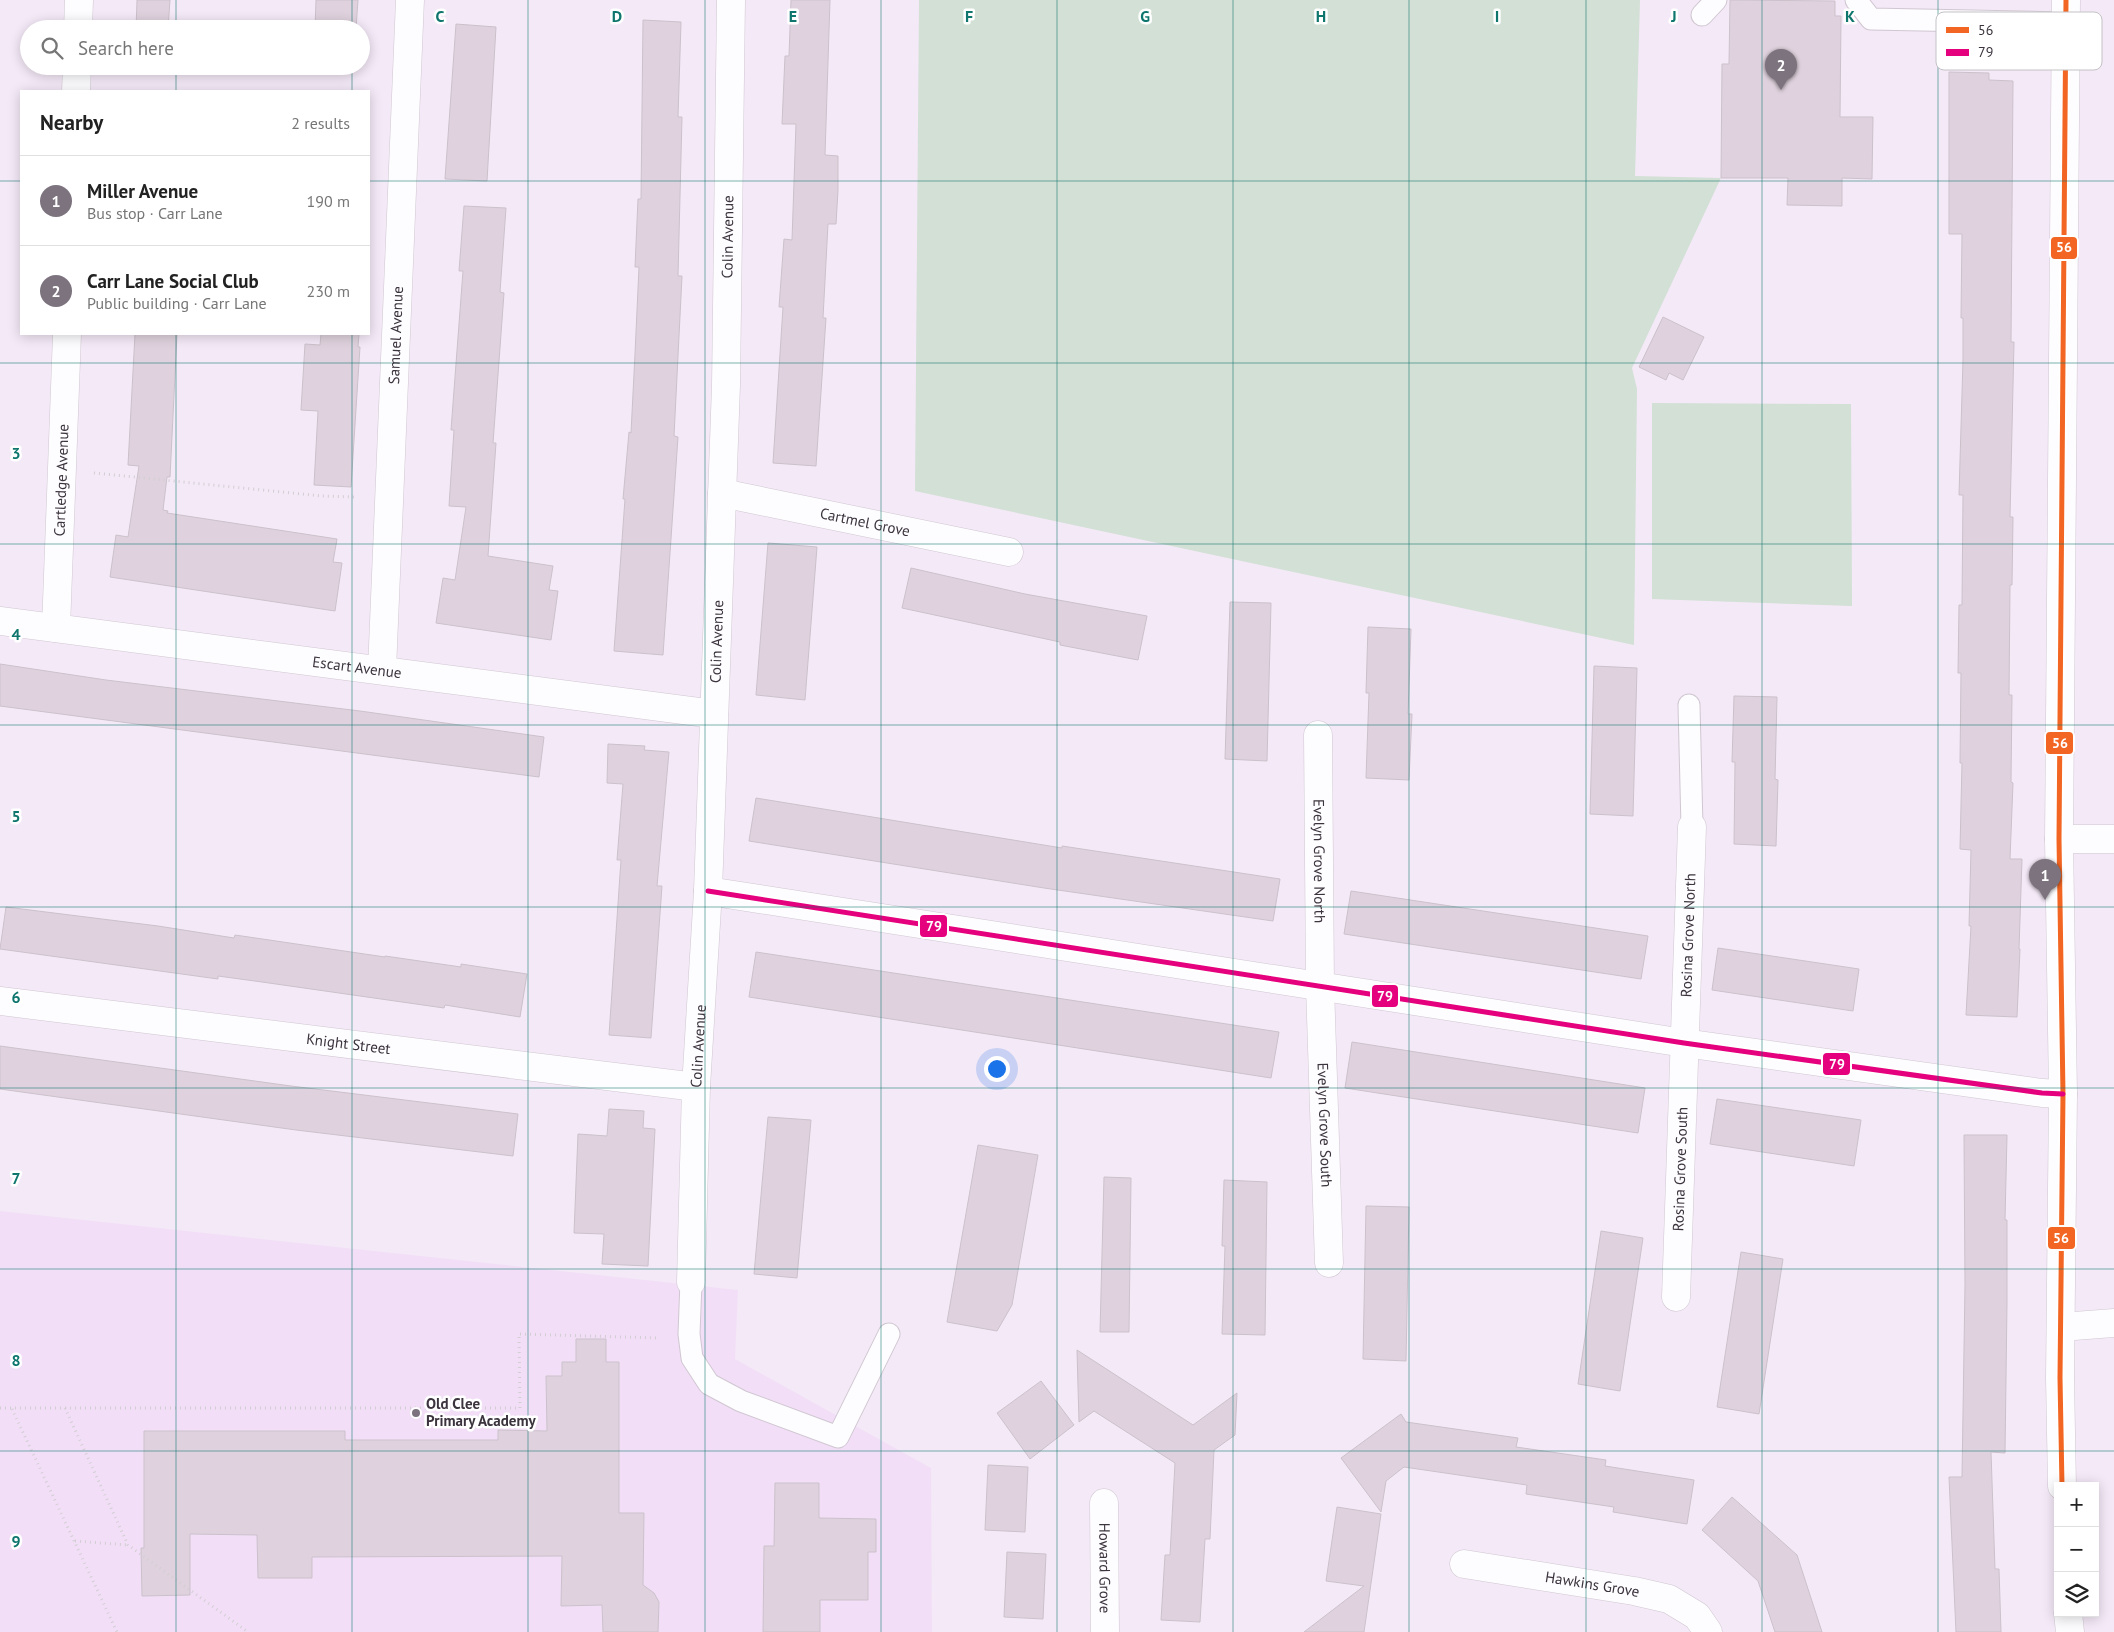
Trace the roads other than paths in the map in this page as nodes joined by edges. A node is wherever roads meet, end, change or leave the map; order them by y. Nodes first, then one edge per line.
1 (79, 0) edge
2 (410, 0) edge
3 (731, 0) edge
4 (1856, 0) edge
5 (2066, 11) edge
6 (2042, 12) edge
7 (1936, 16) edge
8 (78, 20) edge
9 (2066, 70) edge
10 (77, 75) edge
11 (76, 90) edge
12 (67, 335) edge
13 (722, 493) junction
14 (1009, 552) dead end
15 (0, 621) edge
16 (56, 628) junction
17 (382, 670) junction
18 (1689, 705) dead end
19 (714, 714) junction
20 (1318, 735) dead end
21 (1692, 827) joint
22 (2059, 839) junction
23 (2114, 839) edge
24 (708, 891) junction
25 (1320, 986) junction
26 (0, 1001) edge
27 (1684, 1043) junction
28 (696, 1087) junction
29 (2063, 1094) junction
30 (1329, 1263) dead end
31 (691, 1282) joint
32 (1676, 1297) dead end
33 (2114, 1323) edge
34 (2061, 1327) junction
35 (890, 1334) dead end
36 (2062, 1482) edge
37 (1104, 1503) dead end
38 (1464, 1564) dead end
39 (2068, 1617) edge
40 (1105, 1632) edge
41 (1708, 1632) edge
42 (2070, 1632) edge

1 - 8 street
2 - 17 street, Samuel Avenue
3 - 13 street, Colin Avenue
4 - 7 lane
5 - 6 lane
9 - 22 street
10 - 11 street
12 - 16 street, Cartledge Avenue
13 - 14 street, Cartmel Grove
13 - 19 street, Colin Avenue
15 - 16 street, Escart Avenue
16 - 17 street, Escart Avenue
17 - 19 street, Escart Avenue
18 - 21 lane
19 - 24 street, Colin Avenue
20 - 25 street, Evelyn Grove North
21 - 27 street, Rosina Grove North
22 - 23 street
22 - 29 street
24 - 25 street
24 - 28 street, Colin Avenue
25 - 27 street
25 - 30 street, Evelyn Grove South
26 - 28 street, Knight Street
27 - 29 street
27 - 32 street, Rosina Grove South
28 - 31 street, Colin Avenue
29 - 34 street
31 - 35 lane
33 - 34 street
34 - 36 street
37 - 40 street, Howard Grove
38 - 41 street, Hawkins Grove
39 - 42 street

